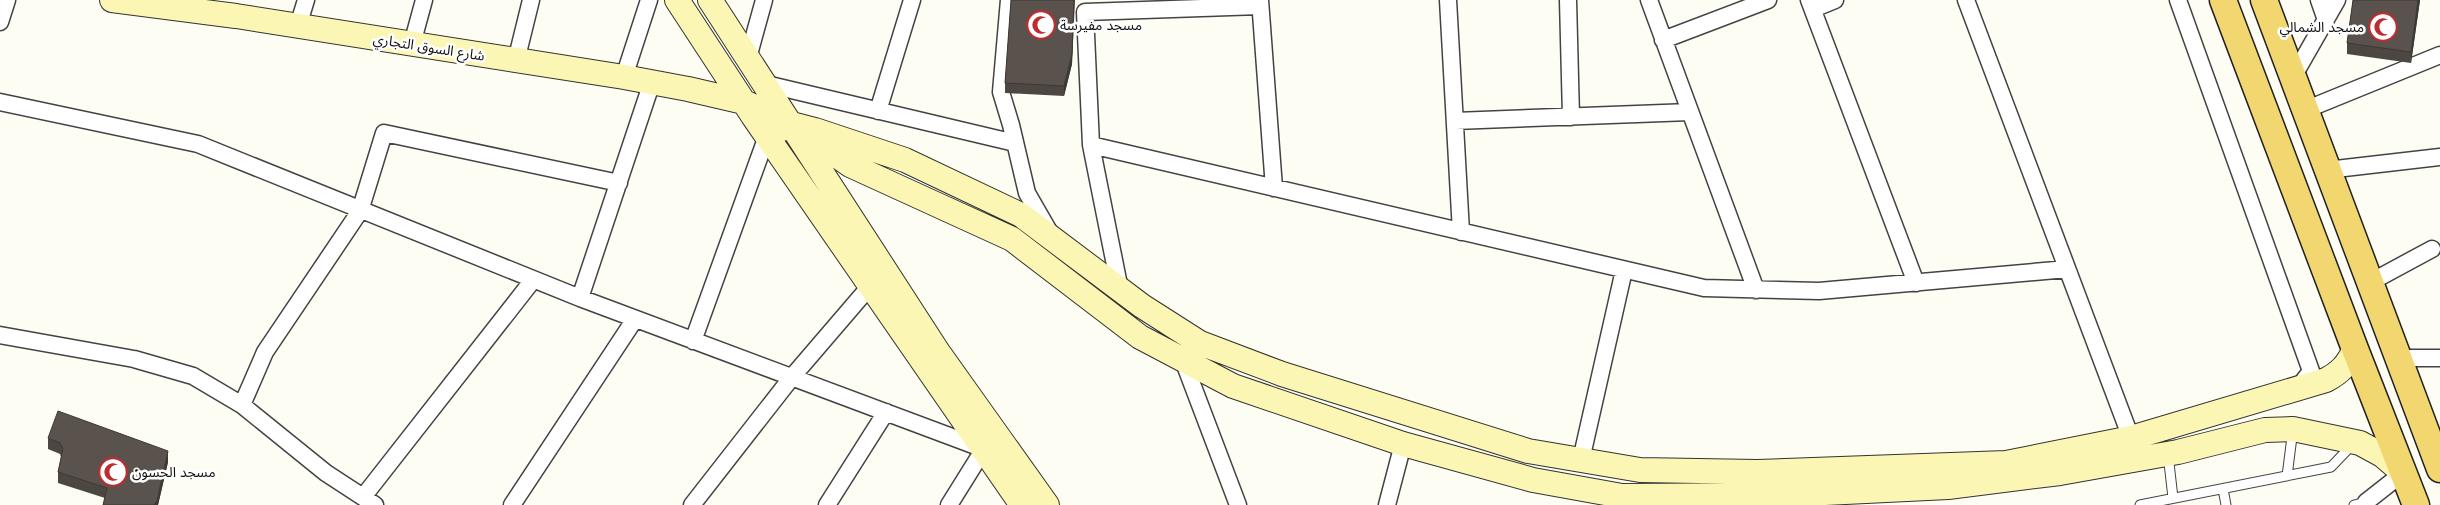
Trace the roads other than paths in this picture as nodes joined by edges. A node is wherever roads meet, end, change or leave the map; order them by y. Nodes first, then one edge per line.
1 (7, 0) edge
2 (112, 0) edge
3 (306, 0) edge
4 (424, 0) edge
5 (531, 0) edge
6 (649, 0) edge
7 (677, 0) edge
8 (710, 0) edge
9 (764, 0) edge
10 (912, 0) edge
11 (1009, 0) edge
12 (1448, 0) edge
13 (1568, 0) edge
14 (1649, 0) edge
15 (1768, 0) edge
16 (1835, 0) edge
17 (1966, 0) edge
18 (2178, 0) edge
19 (2224, 0) edge
20 (2264, 0) edge
21 (2319, 0) edge
22 (2337, 0) edge
23 (1260, 3) edge
24 (1811, 4) edge
25 (2326, 20) junction
26 (0, 22) edge
27 (298, 26) junction
28 (1663, 40) junction
29 (412, 44) junction
30 (2440, 55) edge
31 (748, 58) junction
32 (516, 60) junction
33 (624, 77) junction
34 (2293, 77) junction
35 (652, 82) junction
36 (766, 84) junction
37 (0, 102) edge
38 (744, 102) junction
39 (2305, 110) junction
40 (878, 112) junction
41 (1690, 112) junction
42 (1571, 117) junction
43 (1455, 122) junction
44 (792, 124) junction
45 (767, 136) junction
46 (1015, 143) junction
47 (1091, 145) junction
48 (2440, 157) edge
49 (2328, 170) junction
50 (619, 183) junction
51 (1274, 188) junction
52 (360, 211) junction
53 (1461, 232) junction
54 (1055, 240) junction
55 (2432, 249) dead end
56 (2067, 269) junction
57 (1624, 270) junction
58 (533, 280) junction
59 (2369, 282) junction
60 (1916, 283) junction
61 (871, 285) junction
62 (1120, 290) junction
63 (1756, 290) junction
64 (580, 298) junction
65 (635, 319) junction
66 (0, 335) edge
67 (693, 341) junction
68 (2354, 349) junction
69 (2397, 358) junction
70 (2440, 358) edge
71 (1183, 360) junction
72 (792, 377) junction
73 (2298, 388) junction
74 (242, 405) junction
75 (886, 412) junction
76 (2293, 429) junction
77 (2354, 442) junction
78 (1404, 444) junction
79 (984, 449) junction
80 (2133, 449) junction
81 (2168, 454) junction
82 (1581, 460) junction
83 (2440, 469) edge
84 (2403, 473) junction
85 (2287, 476) junction
86 (1924, 487) edge
87 (2223, 489) junction
88 (2173, 498) junction
89 (1780, 500) edge
90 (369, 501) edge
91 (2363, 504) edge
92 (512, 505) edge
93 (692, 505) edge
94 (827, 505) edge
95 (949, 505) edge
96 (1022, 505) edge
97 (1047, 505) edge
98 (1238, 505) edge
99 (1387, 505) edge
100 (2140, 505) edge
101 (2226, 505) edge
102 (2416, 505) edge

1 - 26 street
2 - 27 street, شارع السوق التجاري
3 - 27 street
4 - 29 street
5 - 32 street
6 - 33 street
7 - 38 street
8 - 31 street
9 - 31 street
10 - 40 street
11 - 46 street
12 - 43 street
13 - 42 street
14 - 28 street
15 - 28 street
16 - 24 street
17 - 56 street
18 - 73 street
19 - 68 main road
20 - 34 main road
21 - 25 street
22 - 25 street
23 - 47 street
23 - 51 street
24 - 60 street
25 - 34 street
27 - 29 street, شارع السوق التجاري
28 - 41 street
29 - 32 street, شارع السوق التجاري
30 - 39 street
31 - 36 street
32 - 33 street, شارع السوق التجاري
33 - 35 street, شارع السوق التجاري
34 - 39 main road
35 - 38 street, شارع السوق التجاري
35 - 50 street
36 - 40 street
36 - 44 street
37 - 52 street
38 - 44 street, شارع السوق التجاري
38 - 45 street
39 - 49 main road
40 - 46 street
41 - 42 street
41 - 63 street
42 - 43 street
43 - 53 street
44 - 45 street
44 - 54 street
44 - 71 street
44 - 97 street
45 - 61 street
45 - 67 street
46 - 54 street
47 - 51 street
47 - 62 street
48 - 49 street
49 - 59 main road
50 - 52 street
50 - 64 street
51 - 53 street
52 - 58 street
52 - 74 street
53 - 57 street
54 - 62 street
55 - 59 street
56 - 60 street
56 - 80 street
57 - 63 street
57 - 82 street
58 - 64 street
58 - 90 street
59 - 69 main road
60 - 63 street
61 - 72 street
61 - 79 street
62 - 82 street
64 - 65 street
65 - 67 street
65 - 92 street
66 - 74 street
67 - 72 street
68 - 73 street
68 - 84 main road
69 - 70 street
69 - 83 main road
71 - 78 street
71 - 98 street
72 - 75 street
72 - 93 street
73 - 76 street
73 - 80 street
74 - 90 street
75 - 79 street
75 - 94 street
76 - 77 street
76 - 81 street
76 - 85 lane
77 - 84 street
77 - 85 lane
78 - 89 street
78 - 99 street
79 - 95 street
79 - 96 street
80 - 81 street
80 - 86 street
81 - 88 lane
82 - 86 street
84 - 91 street
84 - 102 main road
85 - 87 lane
86 - 89 street
87 - 88 lane
87 - 101 lane
88 - 100 lane

